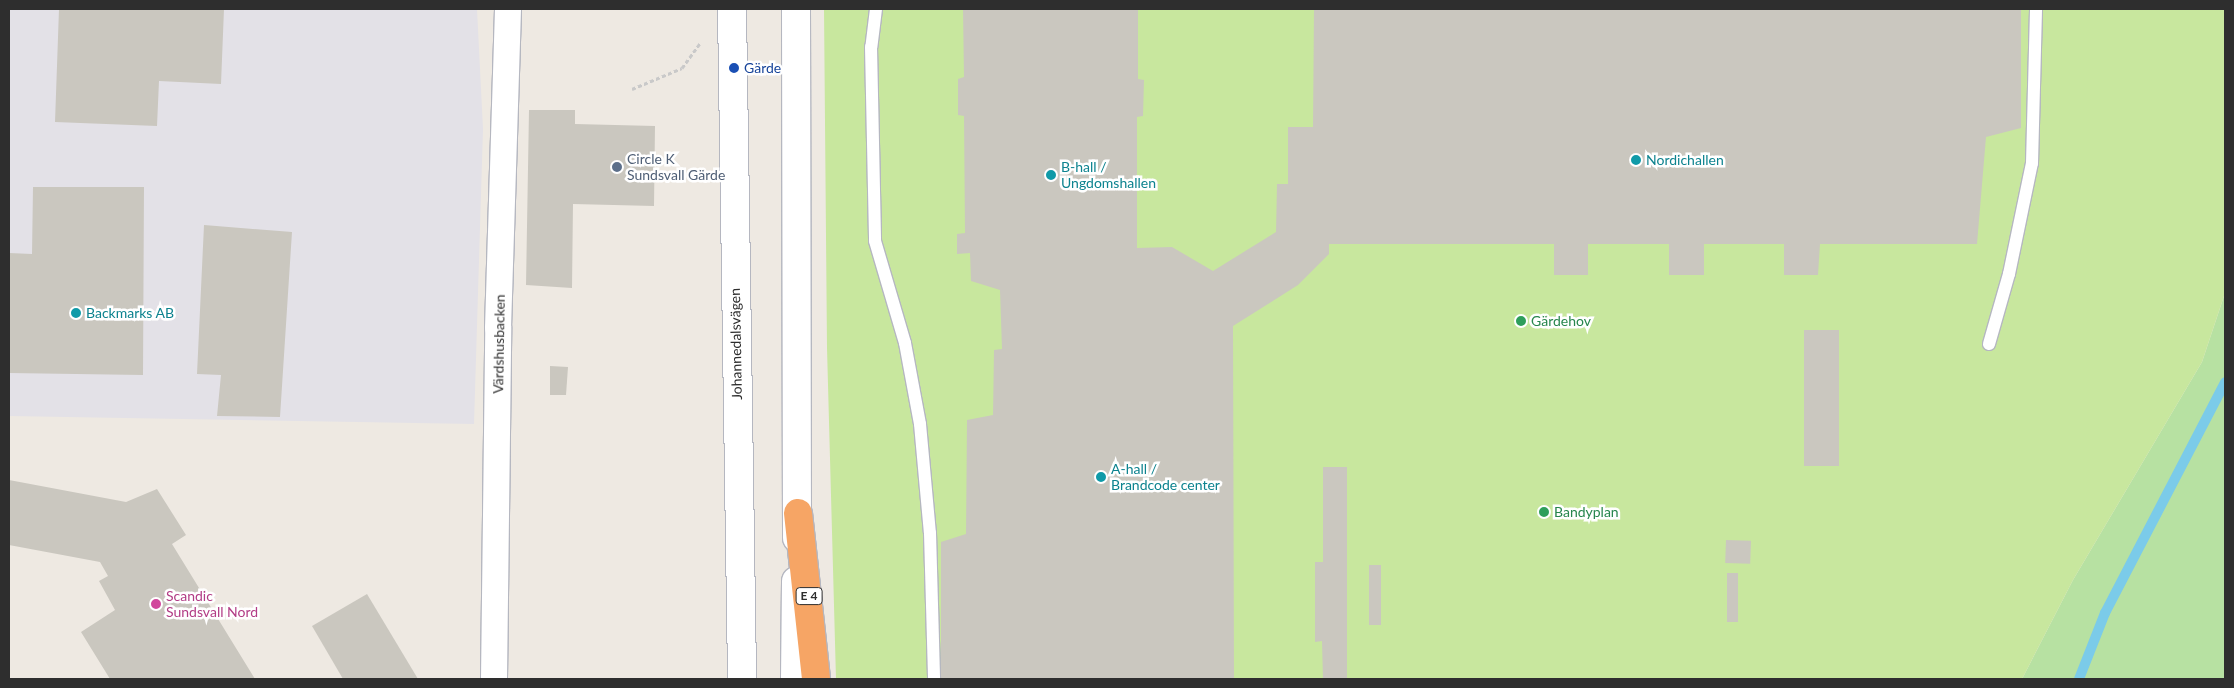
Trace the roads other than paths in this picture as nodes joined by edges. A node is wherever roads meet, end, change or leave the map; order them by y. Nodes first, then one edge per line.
1 (508, 9) edge
2 (732, 9) edge
3 (796, 9) edge
4 (876, 9) edge
5 (2036, 9) edge
6 (1989, 344) dead end
7 (798, 513) junction
8 (494, 679) edge
9 (742, 679) edge
10 (795, 679) edge
11 (816, 679) edge
12 (934, 679) edge

1 - 8 street, Värdshusbacken
2 - 9 main road, Johannedalsvägen
3 - 7 main road
4 - 12 lane
5 - 6 lane
7 - 10 main road
7 - 11 highway, E 4

